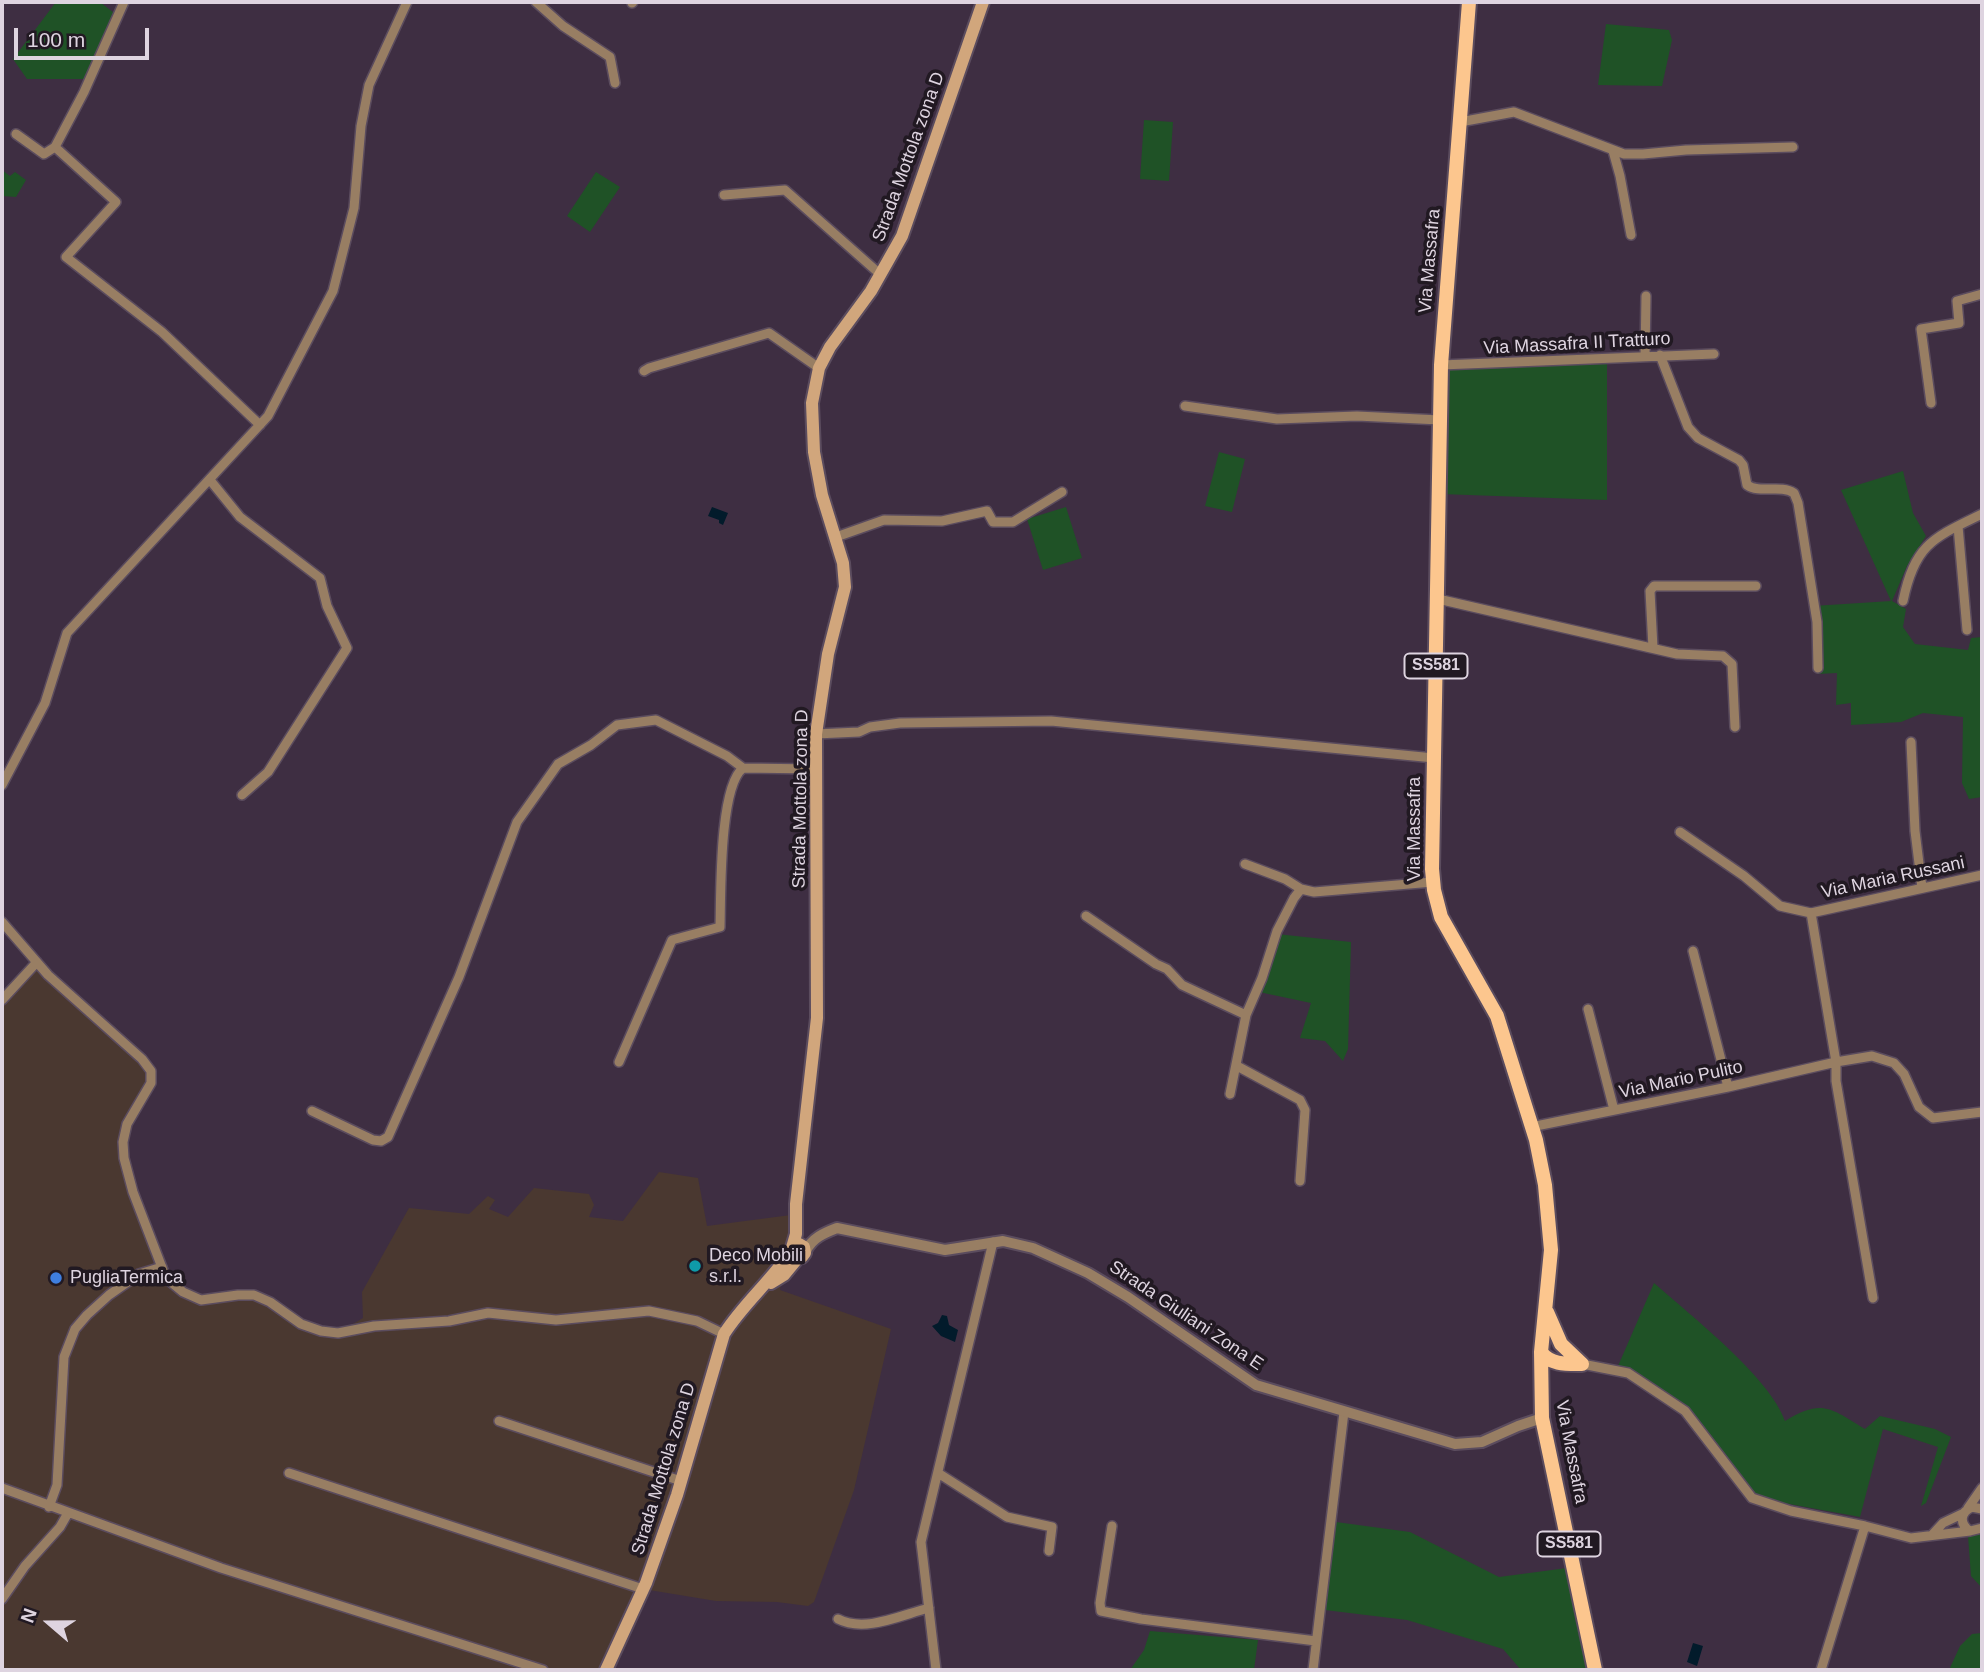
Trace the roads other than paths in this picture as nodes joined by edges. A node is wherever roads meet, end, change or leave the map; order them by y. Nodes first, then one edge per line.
1 (124, 2) edge
2 (407, 2) edge
3 (536, 2) edge
4 (983, 2) edge
5 (1469, 2) edge
6 (615, 83) dead end
7 (1460, 122) junction
8 (16, 134) dead end
9 (1793, 147) dead end
10 (55, 148) junction
11 (1613, 151) junction
12 (724, 195) dead end
13 (1631, 235) dead end
14 (881, 275) junction
15 (1982, 294) edge
16 (1646, 296) dead end
17 (1714, 354) dead end
18 (1660, 355) junction
19 (1645, 356) junction
20 (1441, 365) junction
21 (819, 368) junction
22 (644, 371) dead end
23 (1931, 403) dead end
24 (1185, 406) dead end
25 (1440, 420) junction
26 (260, 425) junction
27 (210, 480) junction
28 (1062, 492) dead end
29 (1982, 514) edge
30 (1958, 526) junction
31 (836, 537) junction
32 (1756, 586) dead end
33 (1438, 599) junction
34 (1903, 601) dead end
35 (1967, 630) dead end
36 (1653, 648) junction
37 (1818, 668) dead end
38 (1735, 727) dead end
39 (816, 734) junction
40 (1911, 743) dead end
41 (1434, 758) junction
42 (743, 768) junction
43 (815, 769) junction
44 (2, 785) edge
45 (242, 795) dead end
46 (1680, 832) dead end
47 (1245, 864) dead end
48 (1982, 875) edge
49 (1433, 882) junction
50 (1922, 888) junction
51 (1301, 889) junction
52 (1811, 912) junction
53 (1086, 916) dead end
54 (2, 922) edge
55 (1693, 951) dead end
56 (37, 962) junction
57 (2, 1000) edge
58 (1588, 1009) dead end
59 (1246, 1015) junction
60 (618, 1062) dead end
61 (1836, 1062) junction
62 (1237, 1066) junction
63 (1728, 1087) junction
64 (1230, 1094) dead end
65 (1614, 1110) junction
66 (312, 1111) dead end
67 (1982, 1112) edge
68 (1531, 1127) junction
69 (1300, 1181) dead end
70 (993, 1242) junction
71 (801, 1248) junction
72 (162, 1267) junction
73 (1873, 1298) dead end
74 (1546, 1307) junction
75 (724, 1334) junction
76 (1541, 1352) junction
77 (1574, 1360) junction
78 (1541, 1389) junction
79 (1344, 1412) junction
80 (1542, 1418) junction
81 (499, 1422) dead end
82 (289, 1473) dead end
83 (937, 1473) junction
84 (681, 1481) junction
85 (2, 1488) edge
86 (1982, 1488) edge
87 (50, 1507) junction
88 (1982, 1509) edge
89 (1966, 1511) junction
90 (68, 1513) junction
91 (1112, 1526) dead end
92 (1865, 1526) junction
93 (1982, 1528) edge
94 (1970, 1531) junction
95 (1932, 1535) junction
96 (1049, 1551) dead end
97 (643, 1589) junction
98 (2, 1599) edge
99 (929, 1608) junction
100 (838, 1619) dead end
101 (1316, 1641) junction
102 (543, 1670) edge
103 (606, 1670) edge
104 (936, 1670) edge
105 (1313, 1670) edge
106 (1595, 1670) edge
107 (1821, 1670) edge

1 - 10 street
2 - 26 street
3 - 6 street
4 - 14 main road, Strada Mottola zona D
5 - 7 main road, Via Massafra / SS581
7 - 11 street
7 - 20 main road, Via Massafra / SS581
8 - 10 street
9 - 11 street
10 - 26 street
11 - 13 street
12 - 14 street
14 - 21 main road, Strada Mottola zona D
15 - 23 street
16 - 19 street
17 - 18 street, Via Massafra II Tratturo
18 - 19 street, Via Massafra II Tratturo
18 - 37 street
19 - 20 street, Via Massafra II Tratturo
20 - 25 main road, Via Massafra / SS581
21 - 22 street
21 - 31 main road, Strada Mottola zona D
24 - 25 street
25 - 33 main road, Via Massafra / SS581
26 - 27 street
27 - 44 street
27 - 45 street
28 - 31 street
29 - 30 street
30 - 34 street
30 - 35 street
31 - 39 main road, Strada Mottola zona D
32 - 36 street
33 - 36 street
33 - 41 main road, Via Massafra / SS581
36 - 38 street
39 - 41 street
39 - 43 main road, Strada Mottola zona D
40 - 50 street
41 - 49 main road, Via Massafra / SS581
42 - 43 street
42 - 60 street
42 - 66 street
43 - 71 main road, Strada Mottola zona D
46 - 52 street
47 - 51 street
48 - 50 street, Via Maria Russani
49 - 51 street
49 - 68 main road, Via Massafra / SS581
50 - 52 street, Via Maria Russani
51 - 59 street
52 - 61 street
53 - 59 street
54 - 56 street
55 - 63 street
56 - 57 street
56 - 72 street
58 - 65 street
59 - 62 street
61 - 63 street, Via Mario Pulito
61 - 67 street, Via Mario Pulito
61 - 73 street
62 - 64 street
62 - 69 street
63 - 65 street, Via Mario Pulito
65 - 68 street, Via Mario Pulito
68 - 74 main road, Via Massafra / SS581
70 - 71 street, Strada Giuliani Zona E
70 - 79 street, Strada Giuliani Zona E
70 - 83 street
71 - 75 main road, Strada Mottola zona D
72 - 75 street
72 - 87 street
74 - 76 main road, Via Massafra / SS581
74 - 77 main road
75 - 84 main road, Strada Mottola zona D
76 - 77 main road
76 - 78 main road, Via Massafra / SS581
77 - 78 main road
77 - 92 street
78 - 80 main road, Via Massafra / SS581
79 - 80 street, Strada Giuliani Zona E
79 - 101 street
80 - 106 main road, Via Massafra / SS581
81 - 84 street
82 - 97 street
83 - 96 street
83 - 99 street
84 - 97 main road, Strada Mottola zona D
85 - 87 street
86 - 89 street
87 - 90 street
88 - 89 street
89 - 94 street
89 - 95 street
90 - 98 street
90 - 102 street
91 - 101 street
92 - 95 street
92 - 107 street
93 - 94 street
94 - 95 street
97 - 103 main road, Strada Mottola zona D
99 - 100 street
99 - 104 street
101 - 105 street

